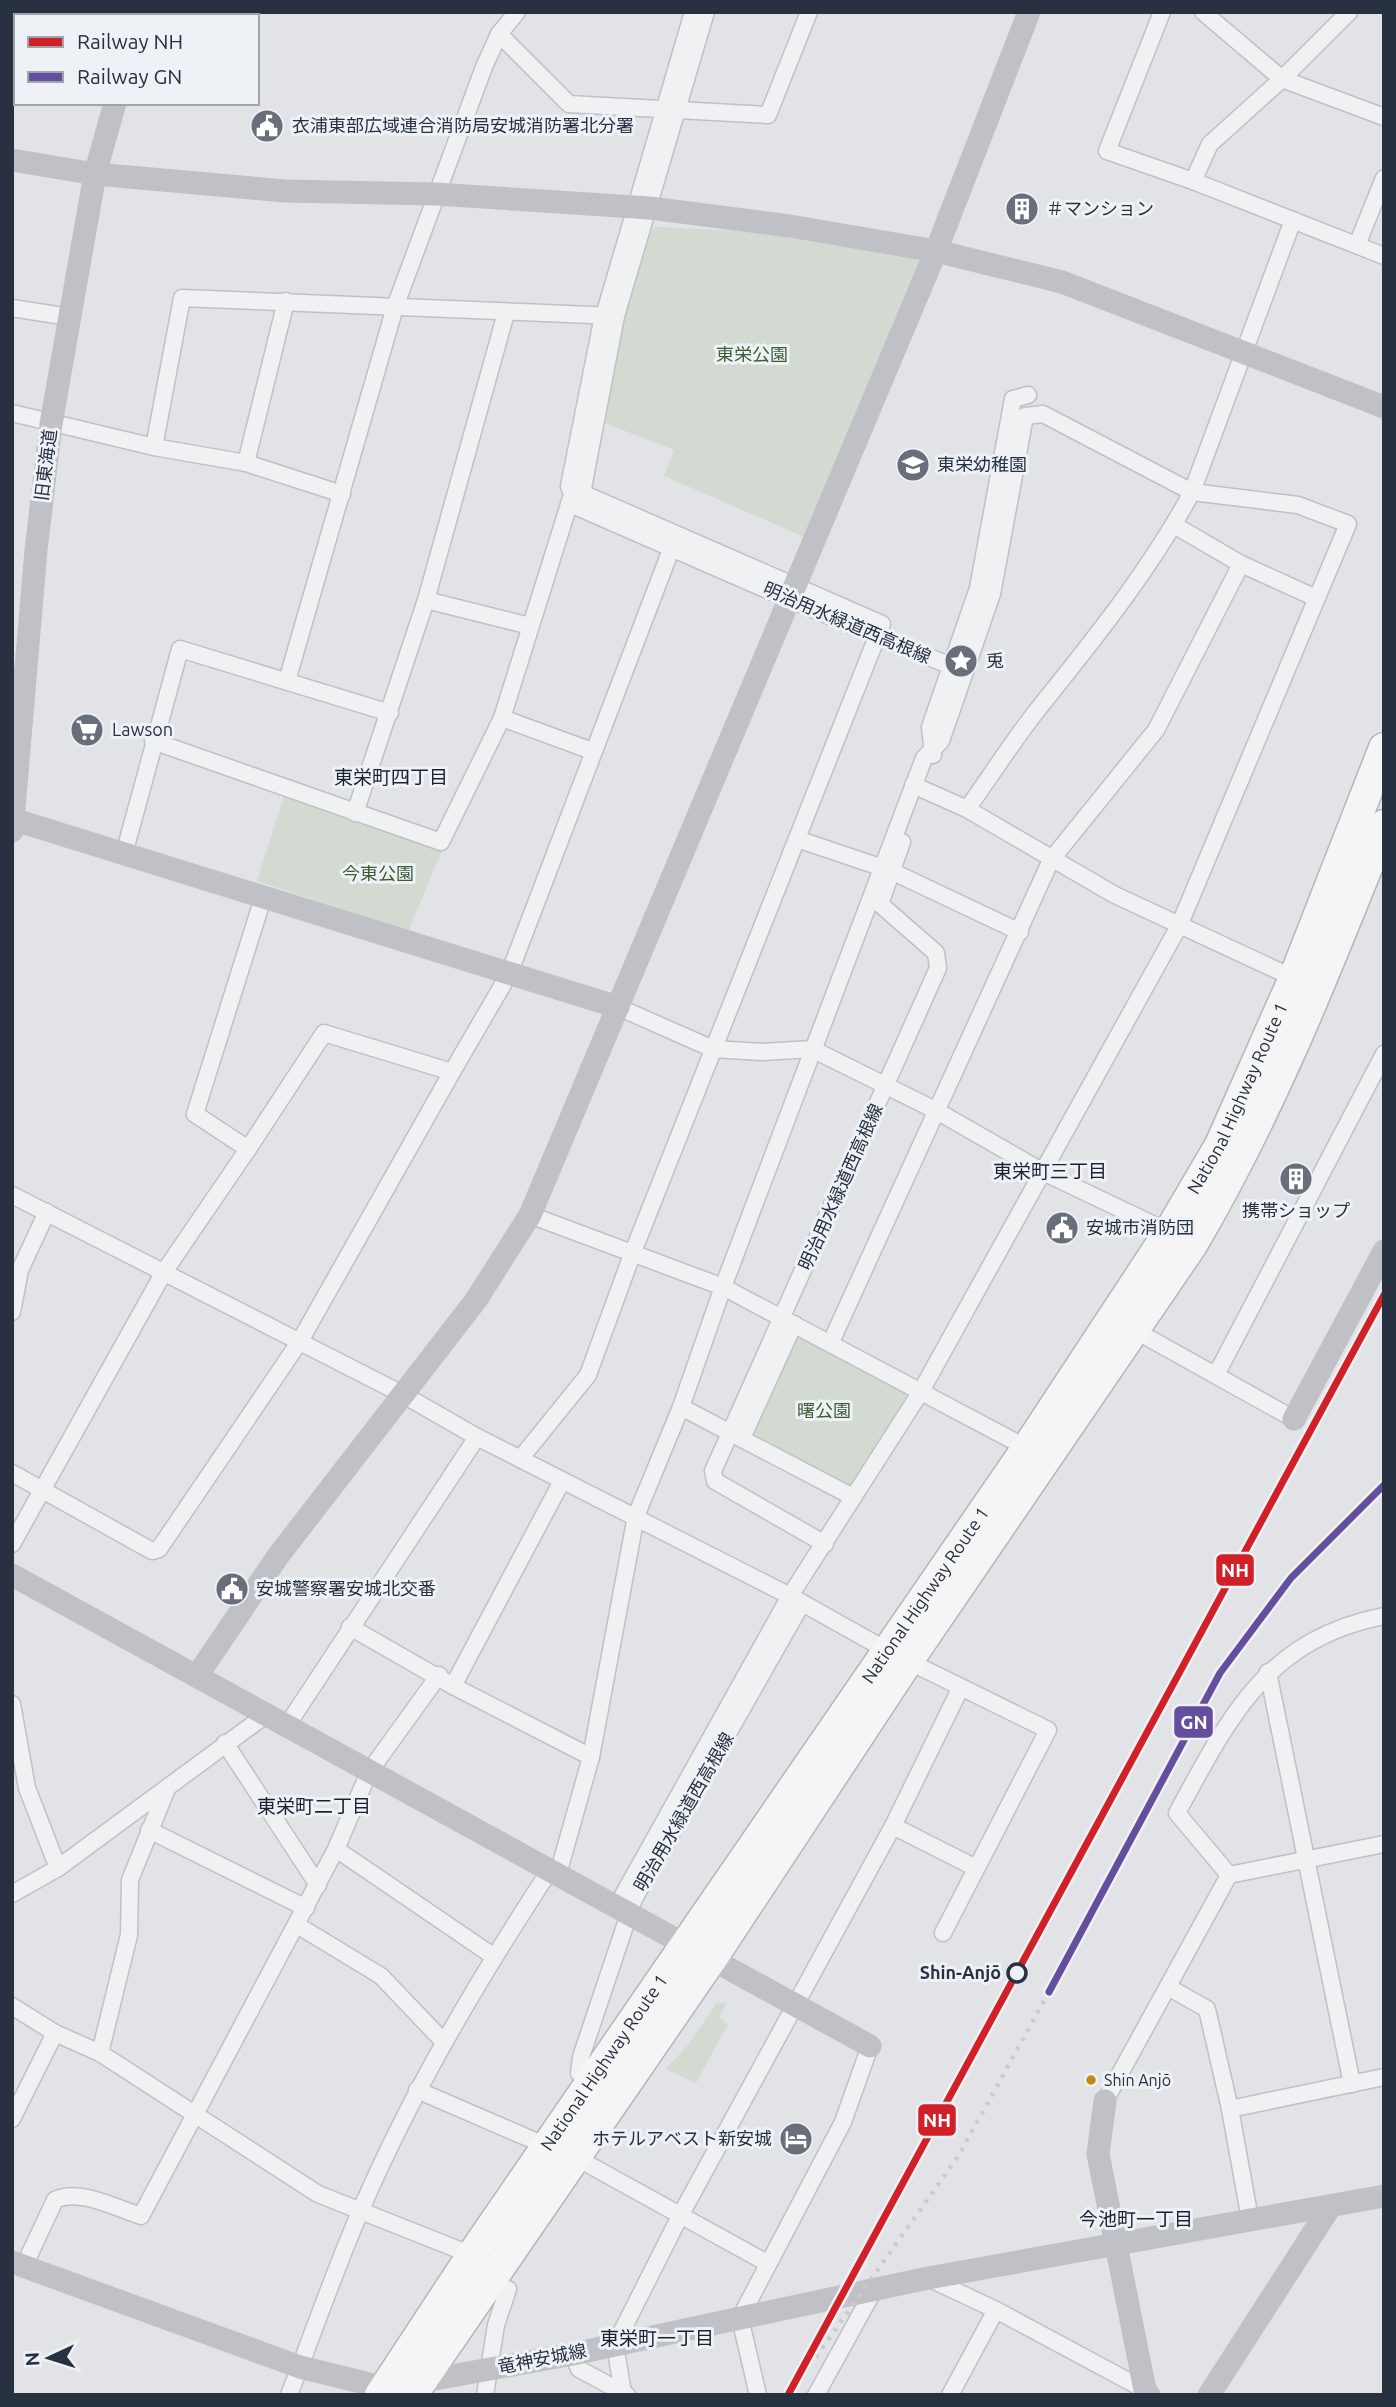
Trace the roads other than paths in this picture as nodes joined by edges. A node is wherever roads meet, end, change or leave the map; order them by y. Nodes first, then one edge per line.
1 (517, 12) edge
2 (693, 12) edge
3 (706, 12) edge
4 (808, 12) edge
5 (1029, 12) edge
6 (1162, 12) edge
7 (1203, 12) edge
8 (1349, 12) edge
9 (499, 34) junction
10 (1282, 79) junction
11 (115, 105) edge
12 (670, 112) junction
13 (1384, 117) edge
14 (12, 160) edge
15 (96, 174) junction
16 (1384, 178) edge
17 (1194, 181) junction
18 (436, 194) junction
19 (642, 208) junction
20 (1293, 219) junction
21 (1357, 245) junction
22 (936, 251) junction
23 (1384, 256) edge
24 (286, 301) junction
25 (12, 307) edge
26 (394, 307) junction
27 (506, 313) junction
28 (610, 316) junction
29 (69, 317) junction
30 (1245, 351) junction
31 (1028, 395) dead end
32 (1384, 407) edge
33 (12, 413) edge
34 (51, 424) junction
35 (154, 447) junction
36 (246, 463) junction
37 (1192, 492) junction
38 (342, 494) junction
39 (578, 495) junction
40 (1174, 525) junction
41 (674, 542) junction
42 (1241, 564) junction
43 (791, 593) junction
44 (1315, 598) junction
45 (425, 600) junction
46 (530, 626) junction
47 (877, 637) junction
48 (951, 666) junction
49 (287, 681) junction
50 (390, 713) junction
51 (18, 718) edge
52 (502, 718) junction
53 (153, 741) junction
54 (1384, 748) edge
55 (932, 749) junction
56 (592, 751) junction
57 (918, 787) junction
58 (967, 809) junction
59 (355, 813) junction
60 (13, 824) edge
61 (1384, 825) edge
62 (797, 839) junction
63 (124, 854) junction
64 (1051, 860) junction
65 (886, 870) junction
66 (263, 898) junction
67 (1179, 926) junction
68 (1020, 932) junction
69 (509, 974) junction
70 (1306, 984) junction
71 (618, 1007) junction
72 (713, 1049) junction
73 (812, 1049) junction
74 (1384, 1054) edge
75 (452, 1072) junction
76 (886, 1085) junction
77 (935, 1110) junction
78 (248, 1149) junction
79 (1045, 1173) junction
80 (12, 1195) edge
81 (47, 1212) junction
82 (530, 1215) junction
83 (1169, 1232) junction
84 (1384, 1251) edge
85 (633, 1252) junction
86 (164, 1272) junction
87 (723, 1287) junction
88 (12, 1312) edge
89 (788, 1321) junction
90 (1136, 1331) junction
91 (300, 1341) junction
92 (831, 1342) junction
93 (1216, 1375) junction
94 (920, 1393) junction
95 (402, 1394) junction
96 (681, 1407) junction
97 (1294, 1419) joint
98 (737, 1436) junction
99 (477, 1437) junction
100 (1027, 1448) junction
101 (520, 1460) junction
102 (12, 1473) edge
103 (562, 1481) junction
104 (42, 1490) junction
105 (853, 1497) junction
106 (636, 1516) junction
107 (12, 1544) edge
108 (825, 1544) junction
109 (13, 1578) edge
110 (796, 1599) junction
111 (1383, 1621) edge
112 (351, 1627) junction
113 (898, 1656) junction
114 (1268, 1672) junction
115 (439, 1675) junction
116 (197, 1676) junction
117 (453, 1686) junction
118 (960, 1689) junction
119 (12, 1704) edge
120 (267, 1714) junction
121 (288, 1724) junction
122 (225, 1743) junction
123 (591, 1757) junction
124 (369, 1772) junction
125 (166, 1791) junction
126 (893, 1826) junction
127 (149, 1830) junction
128 (1384, 1844) edge
129 (336, 1849) junction
130 (1306, 1860) junction
131 (58, 1868) junction
132 (976, 1868) junction
133 (554, 1872) junction
134 (1229, 1875) junction
135 (318, 1885) junction
136 (12, 1894) edge
137 (306, 1908) junction
138 (624, 1910) junction
139 (297, 1925) junction
140 (943, 1933) dead end
141 (687, 1943) junction
142 (493, 1956) junction
143 (713, 1957) junction
144 (1168, 1987) junction
145 (794, 2004) junction
146 (12, 2006) edge
147 (55, 2033) junction
148 (443, 2041) junction
149 (870, 2046) joint
150 (100, 2053) junction
151 (579, 2073) dead end
152 (1384, 2077) edge
153 (1352, 2084) junction
154 (417, 2090) junction
155 (1105, 2101) joint
156 (1230, 2109) junction
157 (193, 2116) junction
158 (12, 2119) edge
159 (563, 2150) junction
160 (1384, 2196) edge
161 (1330, 2207) junction
162 (360, 2212) junction
163 (680, 2216) junction
164 (1250, 2219) junction
165 (1116, 2244) junction
166 (472, 2255) junction
167 (767, 2263) junction
168 (18, 2264) edge
169 (928, 2278) junction
170 (508, 2289) dead end
171 (874, 2290) junction
172 (996, 2310) junction
173 (740, 2318) junction
174 (615, 2345) junction
175 (573, 2354) junction
176 (300, 2367) junction
177 (485, 2370) junction
178 (400, 2389) edge
179 (1147, 2392) edge
180 (625, 2394) edge
181 (289, 2395) edge
182 (477, 2395) edge
183 (485, 2395) edge
184 (758, 2395) edge
185 (816, 2395) edge
186 (950, 2395) edge
187 (1209, 2395) edge

1 - 9 street
2 - 12 street
3 - 12 street
4 - 12 street
5 - 22 street
6 - 17 street
7 - 10 street
8 - 10 street
9 - 12 street
9 - 18 street
10 - 13 street
10 - 17 street
11 - 15 street, 旧東海道
12 - 19 street
14 - 15 street
15 - 18 street
15 - 29 street, 旧東海道
16 - 21 street
17 - 20 street
18 - 19 street
18 - 26 street
19 - 22 street
19 - 28 street
20 - 21 street
20 - 30 street
21 - 23 street
22 - 30 street
22 - 43 street
24 - 26 street
24 - 35 street
24 - 36 street
25 - 29 street
26 - 27 street
26 - 38 street
27 - 28 street
27 - 45 street
28 - 39 street
29 - 34 street, 旧東海道
30 - 32 street
30 - 37 street
31 - 48 street
33 - 34 street
34 - 35 street
34 - 51 street, 旧東海道
35 - 36 street
36 - 38 street
37 - 40 street
37 - 44 street, 明治用水緑道西高根線
37 - 55 street
38 - 49 street
39 - 41 street, 明治用水緑道西高根線
39 - 46 street
40 - 42 street
40 - 58 street
41 - 43 street, 明治用水緑道西高根線
41 - 56 street
42 - 44 street
42 - 64 street
43 - 47 street, 明治用水緑道西高根線
43 - 71 street
44 - 67 street, 明治用水緑道西高根線
45 - 46 street
45 - 50 street
46 - 52 street
47 - 48 street, 明治用水緑道西高根線
47 - 62 street
48 - 55 street, 明治用水緑道西高根線
49 - 50 street
49 - 53 street
50 - 59 street
51 - 60 street, 旧東海道
52 - 56 street
52 - 59 street
53 - 59 street
53 - 63 street
54 - 70 highway, National Highway Route 1
55 - 57 street, 明治用水緑道西高根線
56 - 69 street
57 - 58 street
57 - 65 street, 明治用水緑道西高根線
58 - 64 street
60 - 63 street
61 - 70 highway, National Highway Route 1
62 - 65 street
62 - 72 street
63 - 66 street
64 - 67 street
64 - 68 street
65 - 68 street
65 - 73 street
65 - 76 street, 明治用水緑道西高根線
66 - 69 street
66 - 78 street
67 - 70 street
67 - 79 street, 明治用水緑道西高根線
68 - 77 street
69 - 71 street
69 - 75 street
70 - 83 highway, National Highway Route 1
70 - 90 highway, National Highway Route 1
71 - 72 street
71 - 82 street
72 - 73 street
72 - 85 street
73 - 76 street
73 - 87 street
74 - 93 street
75 - 78 street
75 - 91 street
76 - 77 street
76 - 89 street, 明治用水緑道西高根線
77 - 79 street
77 - 92 street
78 - 86 street
79 - 83 street
79 - 94 street, 明治用水緑道西高根線
80 - 81 street
81 - 86 street
81 - 88 street
82 - 85 street
82 - 95 street
83 - 100 highway, National Highway Route 1
84 - 97 street
85 - 87 street
85 - 101 street
86 - 91 street
86 - 104 street
87 - 89 street
87 - 96 street
89 - 92 street
89 - 98 street, 明治用水緑道西高根線
90 - 93 street
90 - 113 highway, National Highway Route 1
91 - 95 street
91 - 104 street
92 - 94 street
93 - 97 street
94 - 100 street
94 - 105 street, 明治用水緑道西高根線
95 - 99 street
95 - 116 street
96 - 98 street
96 - 106 street
98 - 105 street
98 - 108 street
99 - 101 street
99 - 112 street
100 - 113 highway, National Highway Route 1
101 - 103 street
102 - 104 street
103 - 106 street
103 - 117 street
104 - 107 street
105 - 108 street, 明治用水緑道西高根線
106 - 110 street
106 - 123 street
108 - 110 street, 明治用水緑道西高根線
109 - 116 street
110 - 113 street
110 - 138 street, 明治用水緑道西高根線
111 - 114 street
112 - 115 street
112 - 121 street
113 - 118 street
113 - 141 highway, National Highway Route 1
113 - 143 highway, National Highway Route 1
114 - 130 street
114 - 134 street
115 - 117 street
115 - 124 street
116 - 120 street
117 - 123 street
118 - 126 street
118 - 132 street
119 - 131 street
120 - 121 street
120 - 122 street
121 - 124 street
122 - 125 street
122 - 135 street
123 - 133 street
124 - 129 street
124 - 133 street
125 - 127 street
125 - 131 street
126 - 132 street
126 - 145 street
127 - 137 street
127 - 150 street
128 - 130 street
129 - 135 street
129 - 142 street
130 - 134 street
130 - 153 street
131 - 136 street
132 - 140 street
133 - 138 street
133 - 142 street
134 - 144 street
135 - 137 street
137 - 139 street
138 - 141 street
138 - 151 street, 明治用水緑道西高根線
139 - 148 street
139 - 157 street
141 - 143 street
141 - 159 highway, National Highway Route 1
142 - 148 street
143 - 145 street
143 - 159 highway, National Highway Route 1
144 - 155 street
144 - 156 street
145 - 149 street
145 - 163 street
146 - 147 street
147 - 150 street
147 - 158 street
148 - 154 street
149 - 167 street
150 - 157 street
152 - 153 street
153 - 156 street
154 - 159 street
154 - 162 street
155 - 165 street
156 - 164 street
157 - 162 street
157 - 168 street
159 - 163 street
159 - 166 highway, National Highway Route 1
159 - 178 highway, National Highway Route 1
160 - 161 street, 竜神安城線
161 - 164 street, 竜神安城線
161 - 187 street
162 - 166 street
162 - 176 street
163 - 167 street
163 - 174 street
164 - 165 street, 竜神安城線
165 - 169 street, 竜神安城線
165 - 179 street
166 - 178 highway, National Highway Route 1
167 - 173 street
168 - 176 street, 竜神安城線
169 - 171 street, 竜神安城線
169 - 172 street
170 - 177 street
171 - 173 street, 竜神安城線
171 - 185 street
172 - 179 street
172 - 186 street
173 - 174 street, 竜神安城線
173 - 184 street
174 - 175 street, 竜神安城線
174 - 180 street
175 - 177 street, 竜神安城線
175 - 180 street
176 - 178 street, 竜神安城線
176 - 181 street
177 - 178 street, 竜神安城線
177 - 182 street
177 - 183 street

